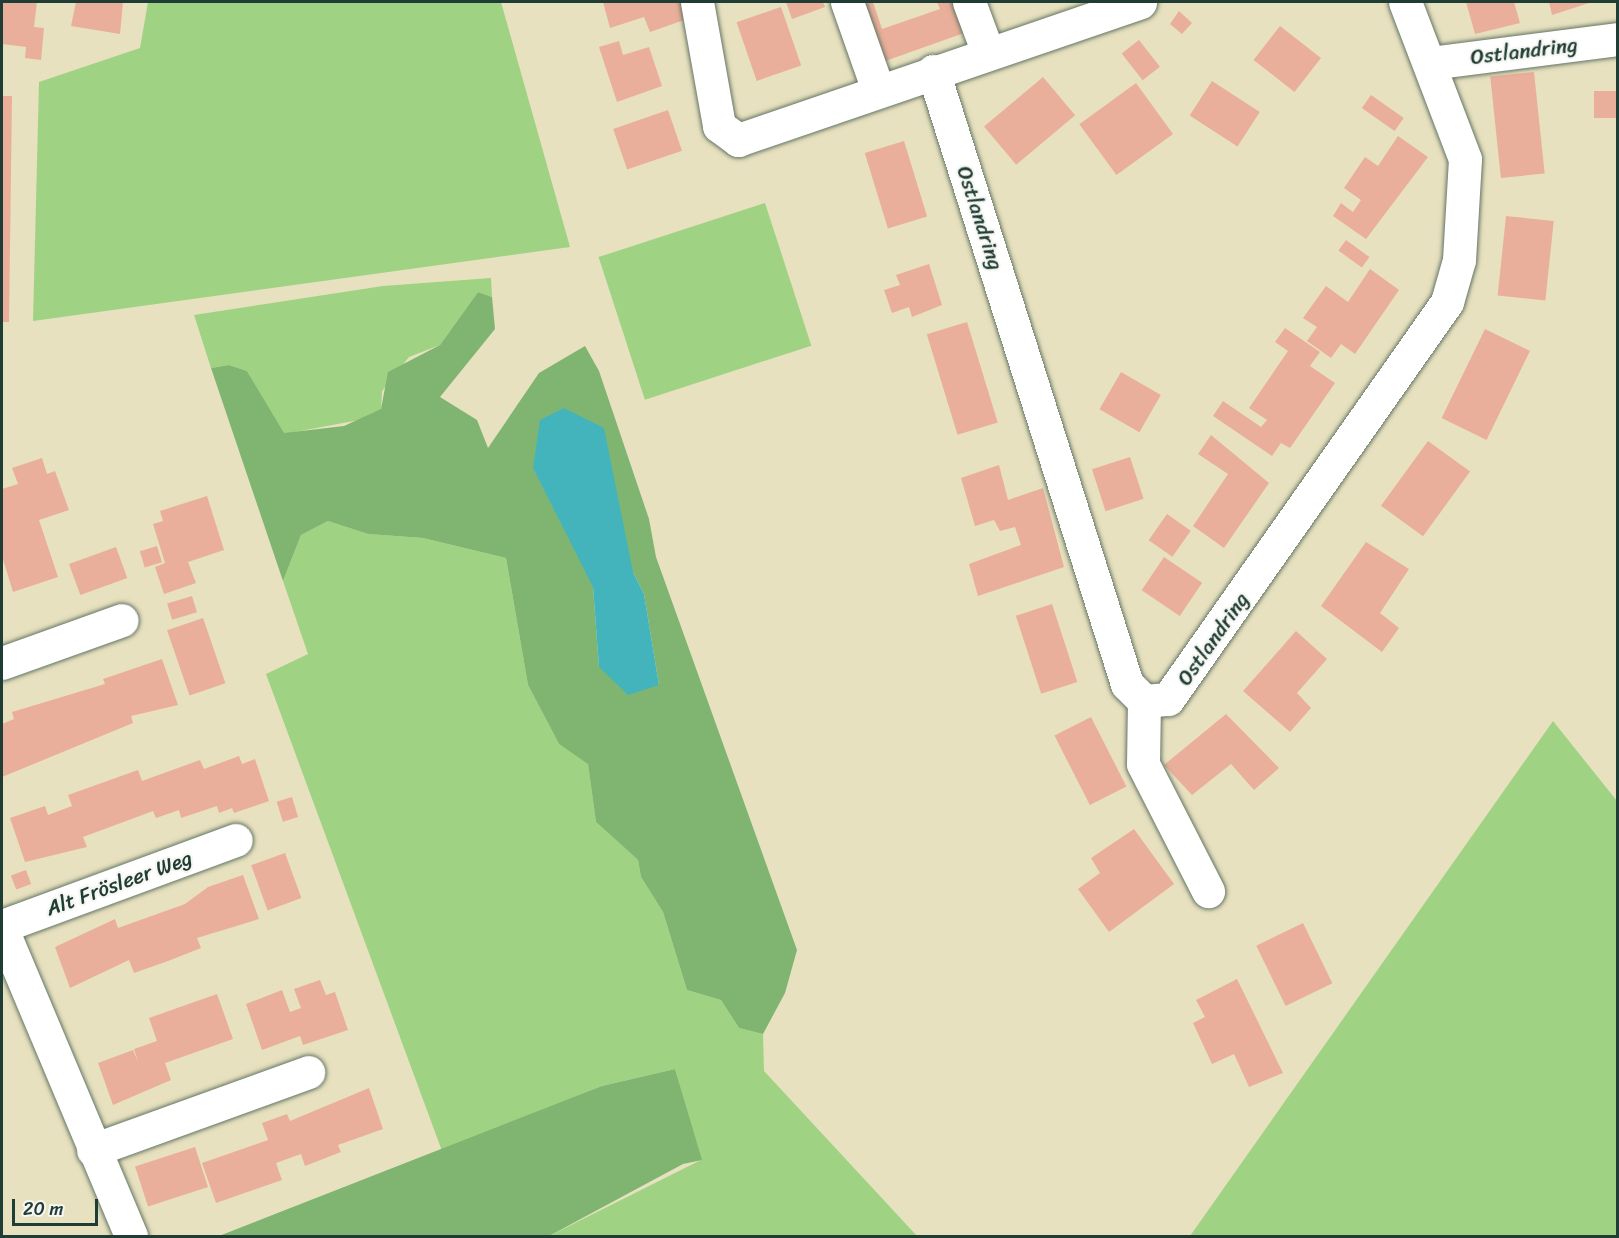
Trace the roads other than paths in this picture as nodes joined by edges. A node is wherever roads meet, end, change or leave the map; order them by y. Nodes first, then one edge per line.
1 (697, 2) edge
2 (847, 2) edge
3 (969, 2) edge
4 (1140, 2) edge
5 (1405, 2) edge
6 (1617, 39) edge
7 (988, 53) junction
8 (1430, 63) junction
9 (933, 71) junction
10 (878, 90) junction
11 (122, 620) dead end
12 (2, 663) edge
13 (1144, 701) junction
14 (236, 840) dead end
15 (1208, 891) dead end
16 (2, 927) edge
17 (308, 1072) dead end
18 (93, 1150) junction
19 (131, 1236) edge

1 - 10 street
2 - 10 street
3 - 7 street
4 - 7 street
5 - 8 street, Ostlandring
6 - 8 street, Ostlandring
7 - 9 street
8 - 13 street, Ostlandring
9 - 10 street
9 - 13 street, Ostlandring
11 - 12 street
13 - 15 street
14 - 16 street, Alt Frösleer Weg
16 - 18 street, Alt Frösleer Weg
17 - 18 street
18 - 19 street, Alt Frösleer Weg

